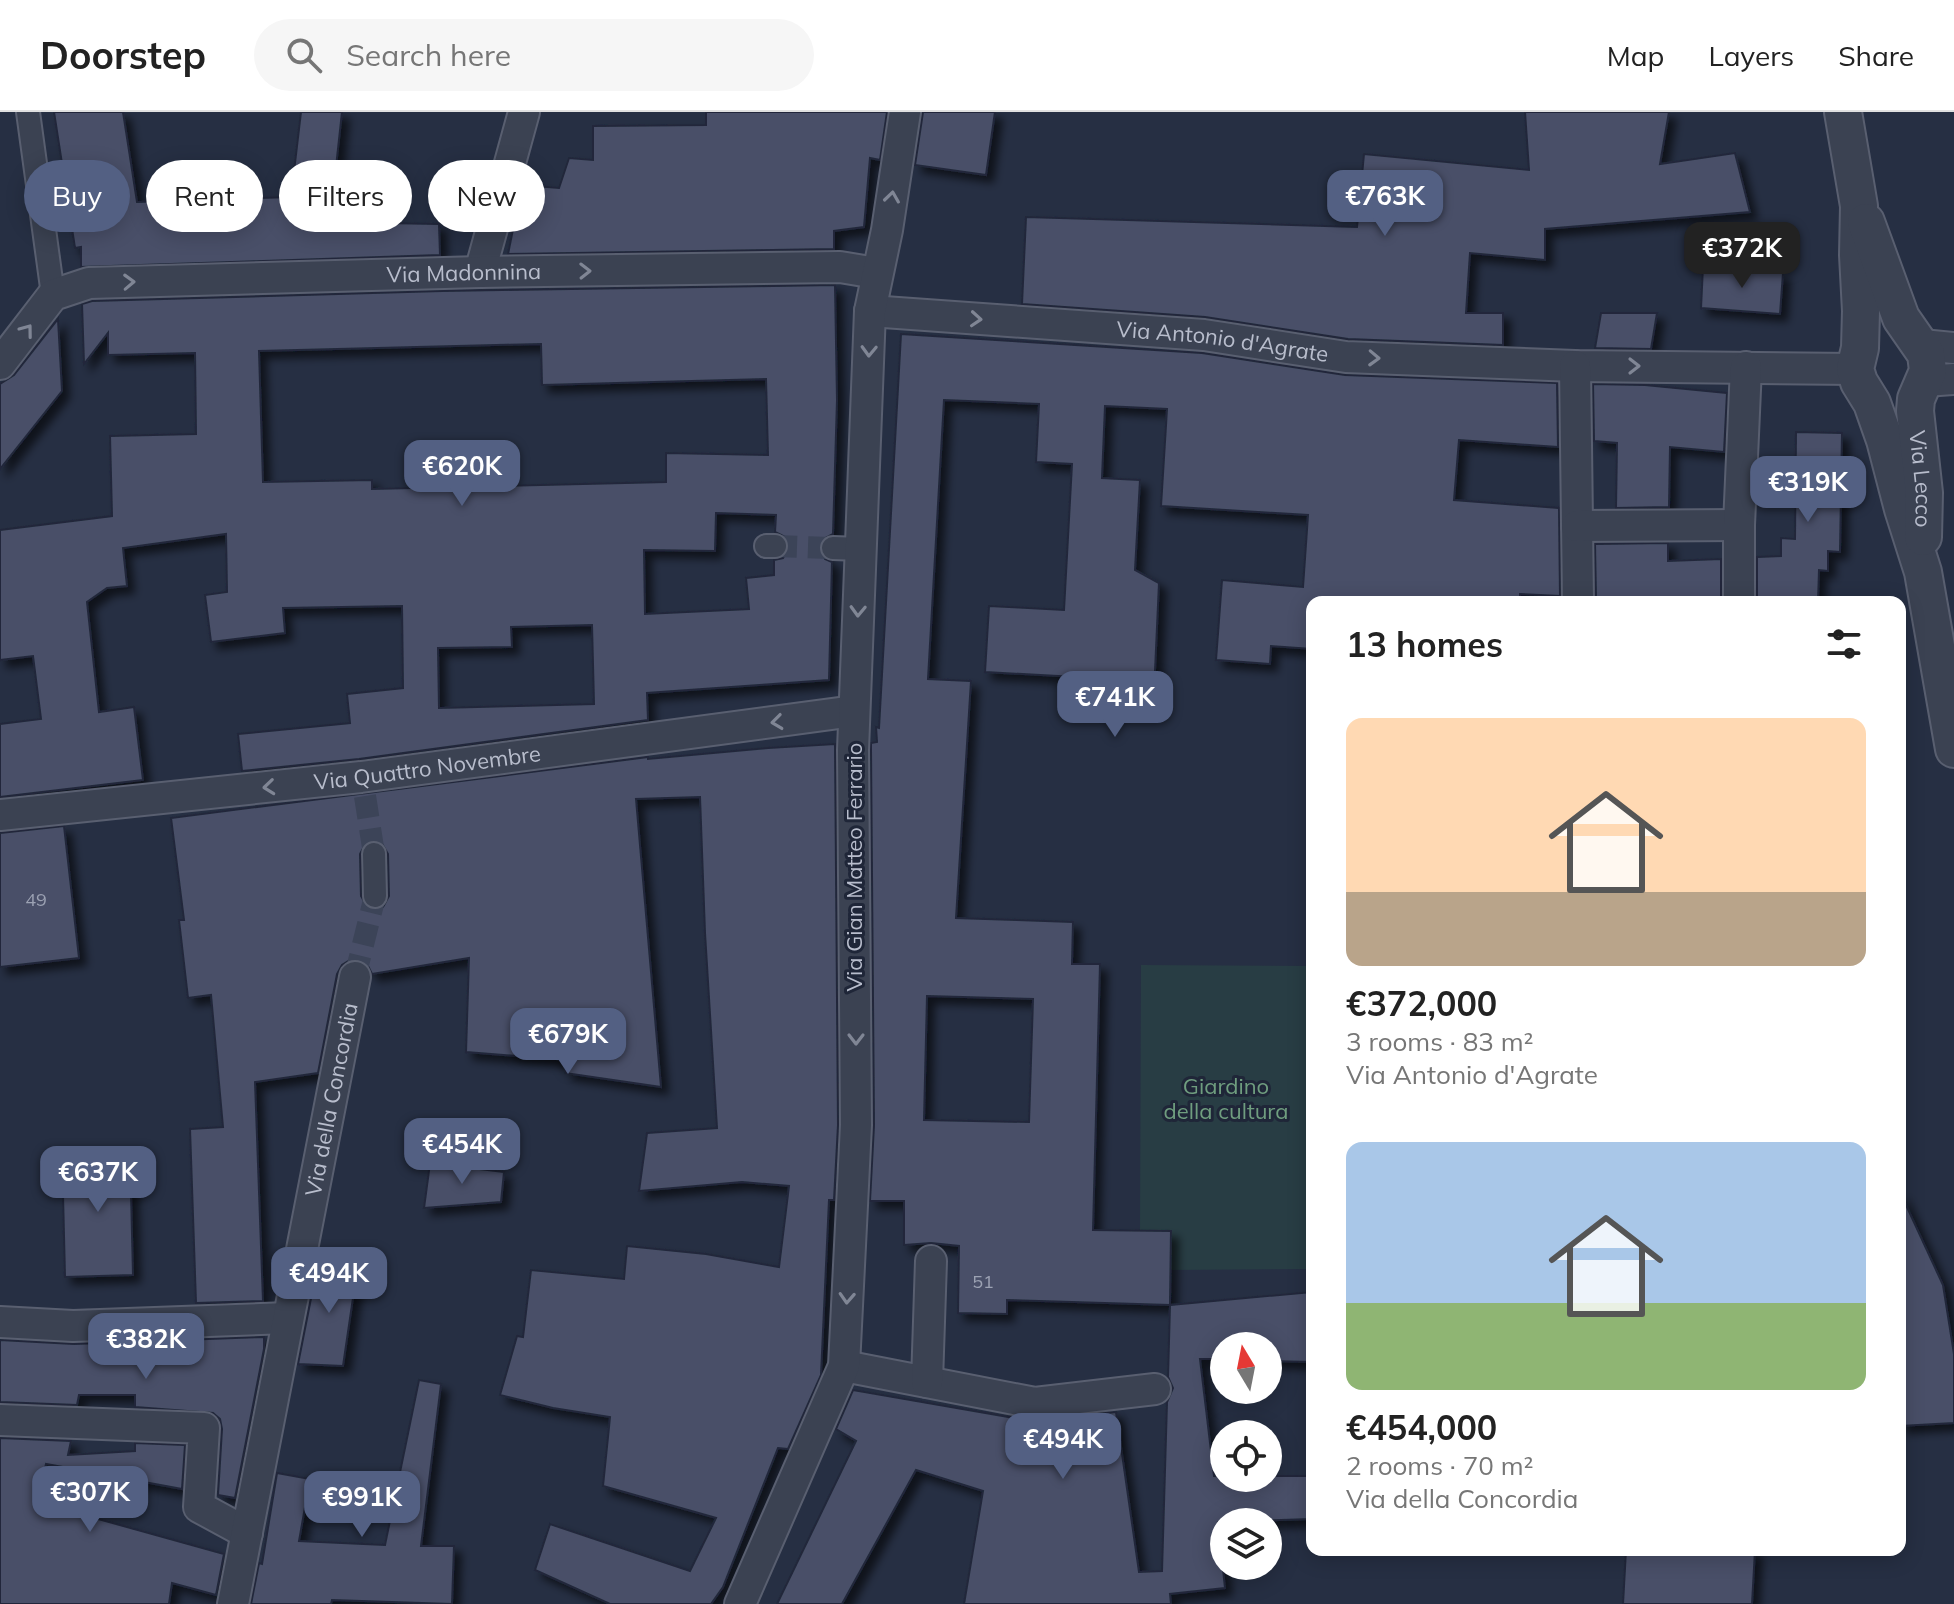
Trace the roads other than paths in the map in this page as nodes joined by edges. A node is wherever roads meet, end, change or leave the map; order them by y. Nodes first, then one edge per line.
1 (28, 112) edge
2 (524, 112) edge
3 (905, 112) edge
4 (1843, 112) edge
5 (1859, 206) junction
6 (480, 272) junction
7 (876, 273) junction
8 (53, 295) junction
9 (870, 311) junction
10 (1929, 343) edge
11 (0, 364) edge
12 (1575, 366) junction
13 (1746, 367) junction
14 (1861, 370) junction
15 (1933, 383) edge
16 (1739, 525) junction
17 (1577, 526) junction
18 (1923, 572) junction
19 (1578, 596) edge
20 (1739, 596) edge
21 (854, 711) junction
22 (1954, 749) edge
23 (0, 815) edge
24 (374, 854) tunnel mouth
25 (375, 896) tunnel mouth
26 (355, 977) tunnel mouth
27 (931, 1261) dead end
28 (288, 1318) junction
29 (0, 1322) edge
30 (844, 1366) junction
31 (927, 1382) junction
32 (1155, 1389) dead end
33 (0, 1420) edge
34 (247, 1533) junction
35 (233, 1604) edge
36 (740, 1604) edge

1 - 8 street
2 - 6 street
7 -> 3 street, Via Gian Matteo Ferrario
4 - 5 street, Via Lecco
5 - 10 street, Via Lecco
5 - 14 street, Via Lecco
6 -> 7 street, Via Madonnina
8 -> 6 street, Via Madonnina
7 - 9 street, Via Gian Matteo Ferrario
11 -> 8 street
9 -> 12 street, Via Antonio d'Agrate
9 -> 21 street, Via Gian Matteo Ferrario
10 - 14 street
10 - 15 street, Via Lecco
12 -> 13 street, Via Antonio d'Agrate
12 - 17 street
13 - 14 street, Via Antonio d'Agrate
13 - 16 street
14 - 15 street, Via Lecco
14 - 18 street, Via Lecco
15 - 18 street, Via Lecco
16 - 17 street
16 - 20 street
17 - 19 street
18 - 22 street, Via Lecco
21 -> 23 street, Via Quattro Novembre
21 -> 30 street, Via Gian Matteo Ferrario
24 - 25 street
26 - 28 street, Via della Concordia
27 - 31 street
28 - 29 street
28 - 34 street, Via della Concordia
30 - 31 street
30 - 36 street, Via Gian Matteo Ferrario
31 - 32 street
33 - 34 street
34 - 35 street, Via della Concordia

